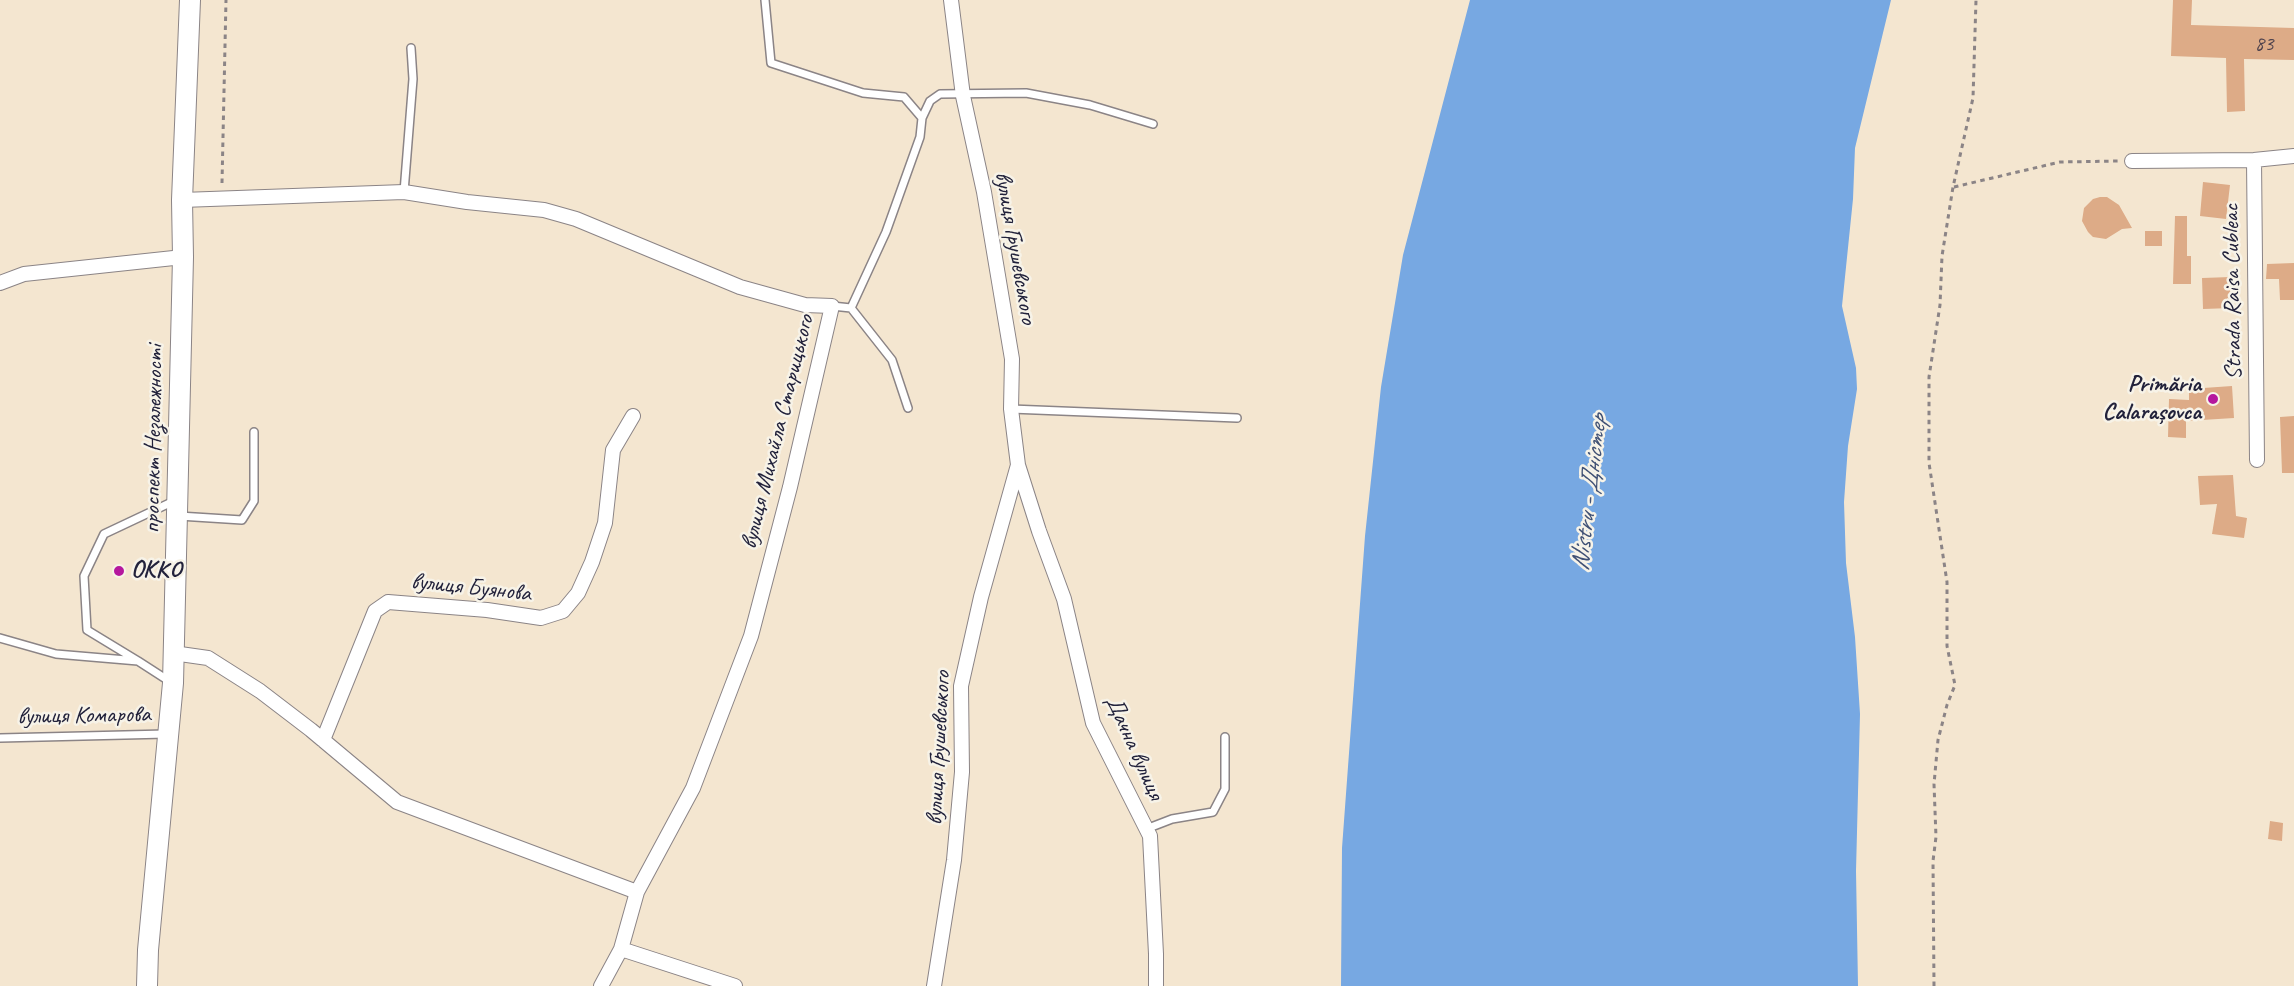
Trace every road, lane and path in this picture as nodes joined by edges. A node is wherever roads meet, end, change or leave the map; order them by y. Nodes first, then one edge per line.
1 (190, 0) edge
2 (226, 0) edge
3 (765, 0) edge
4 (951, 0) edge
5 (1976, 0) edge
6 (411, 48) dead end
7 (963, 96) junction
8 (921, 118) junction
9 (1153, 124) dead end
10 (2294, 156) edge
11 (2254, 160) junction
12 (2132, 161) joint
13 (1953, 187) junction
14 (404, 192) junction
15 (182, 200) junction
16 (222, 200) junction
17 (183, 257) junction
18 (0, 284) edge
19 (832, 306) junction
20 (851, 308) junction
21 (908, 408) dead end
22 (1011, 409) junction
23 (633, 416) dead end
24 (1237, 418) dead end
25 (254, 432) dead end
26 (2257, 460) dead end
27 (1018, 465) junction
28 (178, 507) junction
29 (0, 638) edge
30 (173, 653) junction
31 (138, 661) junction
32 (173, 684) junction
33 (169, 734) junction
34 (1225, 737) dead end
35 (0, 738) edge
36 (323, 740) junction
37 (1146, 829) junction
38 (637, 892) junction
39 (621, 949) junction
40 (147, 986) edge
41 (601, 986) edge
42 (735, 986) edge
43 (934, 986) edge
44 (1156, 986) edge
45 (1934, 986) edge

1 - 15 main road, проспект Незалежності
2 - 16 path
3 - 8 lane
4 - 7 street, вулиця Грушевського
5 - 13 path
6 - 14 lane
7 - 8 lane
7 - 9 lane
7 - 22 street, вулиця Грушевського
8 - 20 lane
10 - 11 street
11 - 12 street
11 - 26 street, Strada Raisa Cubleac
12 - 13 path
13 - 45 path
14 - 16 street, вулиця Михайла Старицького
14 - 19 street, вулиця Михайла Старицького
15 - 16 street, вулиця Михайла Старицького
15 - 17 main road, проспект Незалежності
17 - 18 street
17 - 28 main road, проспект Незалежності
19 - 20 lane
19 - 38 street, вулиця Михайла Старицького
20 - 21 lane
22 - 24 lane
22 - 27 street, вулиця Грушевського
23 - 36 street, вулиця Буянова
25 - 28 lane
27 - 37 street, Дачна вулиця
27 - 43 street, вулиця Грушевського
28 - 30 main road, проспект Незалежності
28 - 31 lane
29 - 31 lane
30 - 32 main road, проспект Незалежності
30 - 36 street
31 - 32 lane
32 - 33 main road, проспект Незалежності
33 - 35 lane, вулиця Комарова
33 - 40 main road, проспект Незалежності
34 - 37 lane
36 - 38 street
37 - 44 street, Дачна вулиця
38 - 39 street, вулиця Михайла Старицького
39 - 41 street, вулиця Михайла Старицького
39 - 42 street

